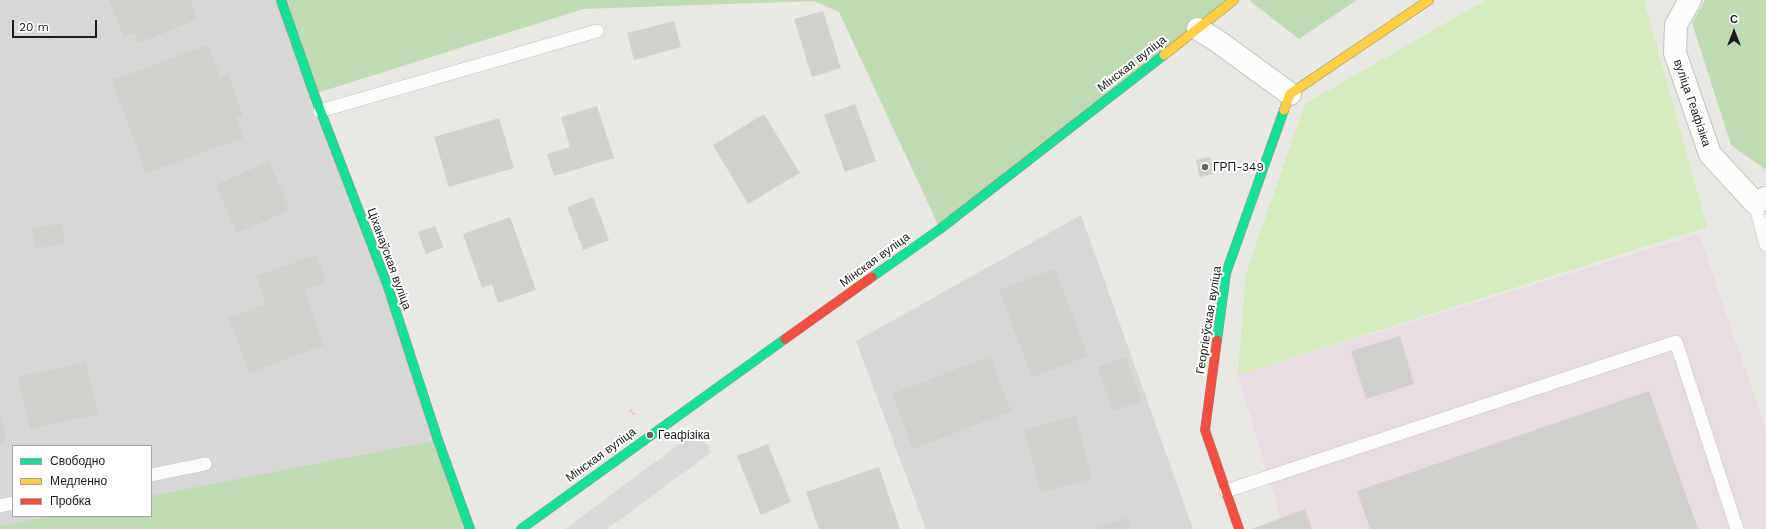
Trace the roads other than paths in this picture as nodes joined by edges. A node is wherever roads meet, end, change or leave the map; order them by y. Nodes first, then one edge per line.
1 (281, 0) edge
2 (1234, 0) edge
3 (1429, 0) edge
4 (1690, 0) edge
5 (1198, 29) junction
6 (597, 31) dead end
7 (1290, 94) junction
8 (320, 111) junction
9 (1760, 201) edge
10 (1766, 245) edge
11 (205, 464) dead end
12 (152, 475) edge
13 (1226, 491) junction
14 (12, 503) edge
15 (0, 506) edge
16 (470, 529) edge
17 (521, 529) edge
18 (1239, 529) edge
19 (1737, 529) edge

1 - 8 street, Ціханаўская вуліца
2 - 5 street, Мінская вуліца
3 - 7 street
4 - 9 street, вуліца Геафізіка
5 - 7 street
5 - 17 street, Мінская вуліца
6 - 8 lane
7 - 13 street, Георгіеўская вуліца
8 - 16 street, Ціханаўская вуліца
9 - 10 lane
11 - 12 lane
13 - 18 street, Георгіеўская вуліца
13 - 19 lane
14 - 15 lane

